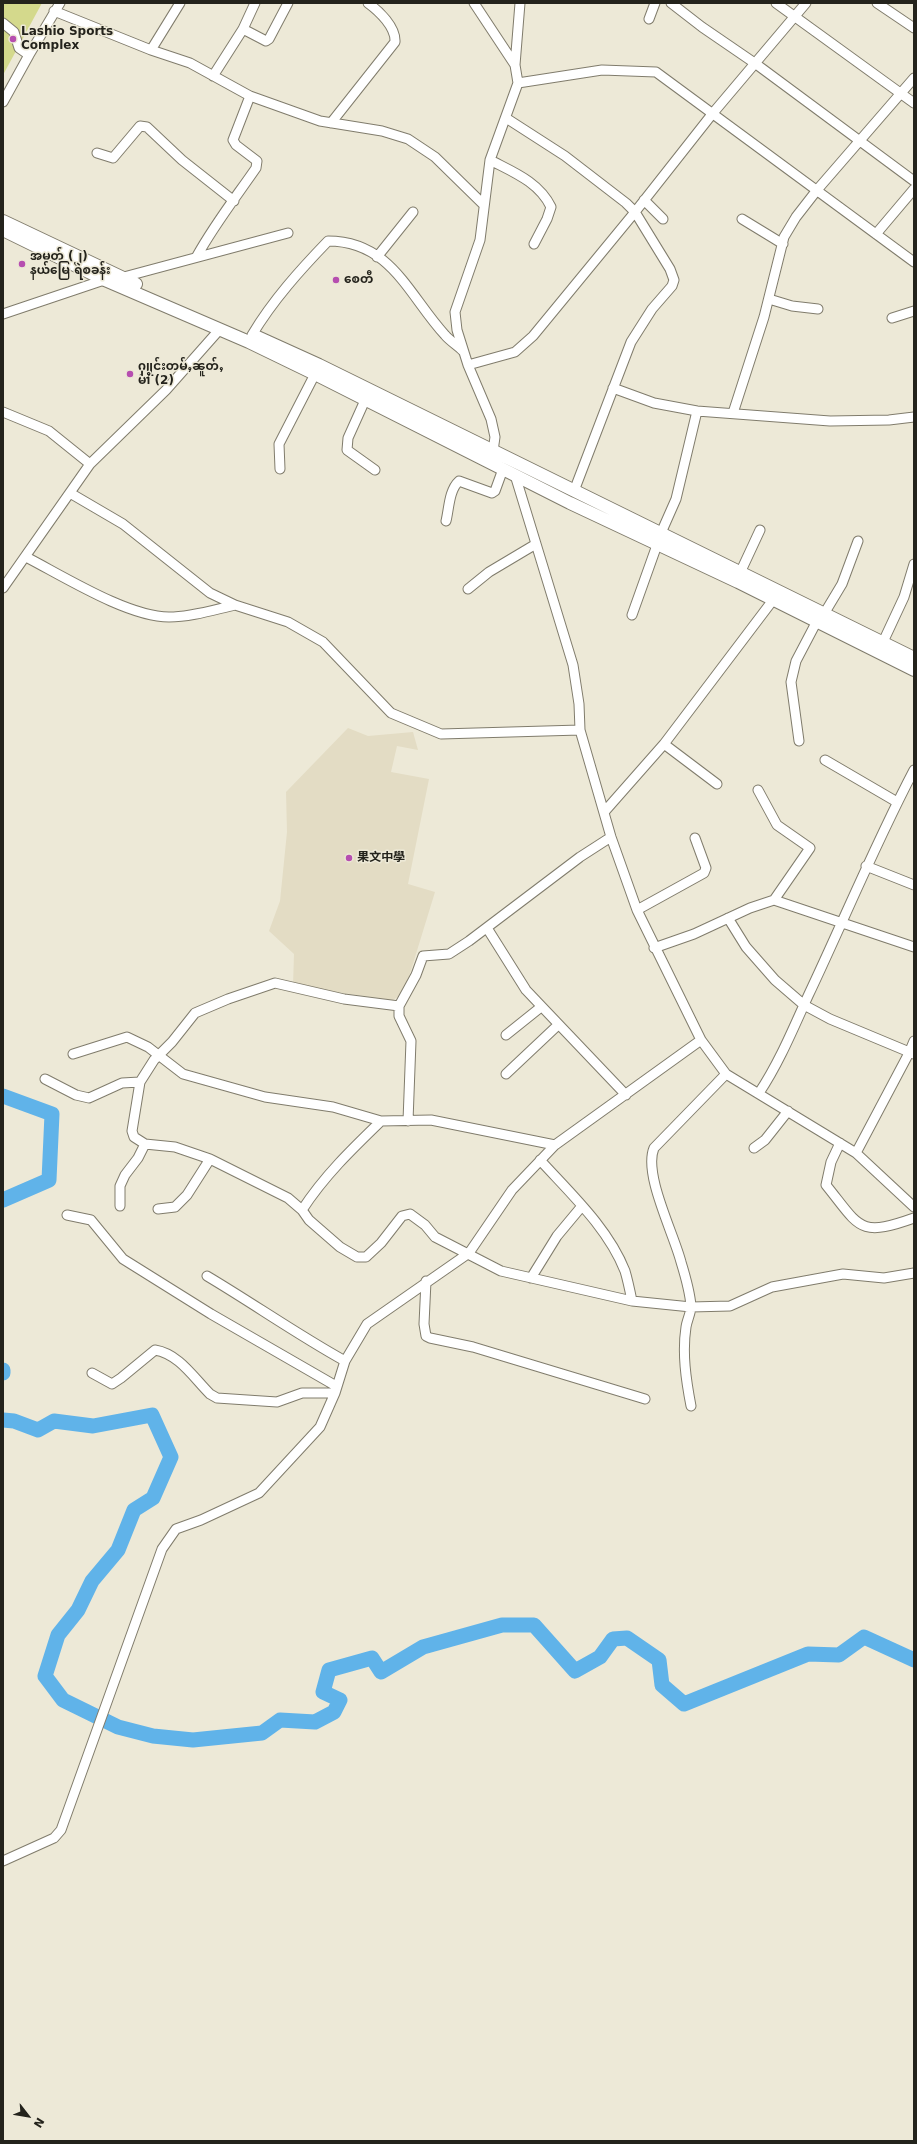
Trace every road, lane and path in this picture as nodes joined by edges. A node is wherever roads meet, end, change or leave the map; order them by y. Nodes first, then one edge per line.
1 (60, 3) edge
2 (180, 3) edge
3 (256, 3) edge
4 (288, 3) edge
5 (368, 3) edge
6 (474, 3) edge
7 (520, 3) edge
8 (655, 3) edge
9 (671, 3) edge
10 (776, 3) edge
11 (806, 3) edge
12 (877, 3) edge
13 (54, 11) junction
14 (795, 17) junction
15 (649, 19) dead end
16 (3, 22) edge
17 (914, 28) edge
18 (243, 29) junction
19 (151, 50) junction
20 (29, 55) junction
21 (756, 64) junction
22 (515, 65) junction
23 (213, 76) junction
24 (914, 78) edge
25 (518, 83) junction
26 (902, 94) junction
27 (250, 96) junction
28 (3, 102) edge
29 (914, 103) edge
30 (713, 113) junction
31 (506, 118) junction
32 (331, 123) junction
33 (861, 141) junction
34 (97, 152) dead end
35 (490, 160) junction
36 (914, 180) edge
37 (914, 189) edge
38 (817, 190) junction
39 (644, 200) junction
40 (234, 201) junction
41 (484, 205) junction
42 (413, 212) dead end
43 (635, 212) junction
44 (663, 219) dead end
45 (742, 219) dead end
46 (3, 221) edge
47 (3, 230) edge
48 (288, 233) dead end
49 (876, 234) junction
50 (534, 244) dead end
51 (782, 244) junction
52 (197, 256) junction
53 (377, 257) junction
54 (914, 262) edge
55 (121, 277) junction
56 (106, 280) junction
57 (769, 299) junction
58 (818, 308) dead end
59 (914, 310) edge
60 (3, 314) edge
61 (892, 318) dead end
62 (220, 329) junction
63 (252, 335) junction
64 (463, 350) junction
65 (468, 365) junction
66 (315, 374) junction
67 (613, 388) junction
68 (366, 398) junction
69 (697, 411) junction
70 (3, 412) edge
71 (733, 412) junction
72 (914, 417) edge
73 (493, 450) junction
74 (90, 464) junction
75 (280, 469) dead end
76 (503, 469) junction
77 (375, 470) dead end
78 (514, 475) junction
79 (574, 491) junction
80 (70, 493) junction
81 (446, 521) dead end
82 (760, 530) dead end
83 (659, 539) junction
84 (858, 540) dead end
85 (536, 544) junction
86 (26, 556) junction
87 (914, 564) edge
88 (740, 572) junction
89 (3, 588) edge
90 (468, 589) dead end
91 (773, 600) junction
92 (235, 605) junction
93 (632, 615) dead end
94 (820, 617) junction
95 (883, 642) junction
96 (914, 658) edge
97 (914, 670) edge
98 (580, 730) junction
99 (799, 741) dead end
100 (664, 744) junction
101 (825, 760) dead end
102 (914, 770) edge
103 (716, 784) dead end
104 (758, 790) dead end
105 (897, 802) junction
106 (605, 811) junction
107 (611, 837) junction
108 (695, 838) dead end
109 (866, 866) junction
110 (914, 885) edge
111 (774, 900) junction
112 (637, 910) junction
113 (728, 918) junction
114 (841, 924) junction
115 (487, 928) junction
116 (914, 947) edge
117 (654, 948) junction
118 (804, 1005) junction
119 (399, 1006) junction
120 (540, 1007) junction
121 (558, 1025) junction
122 (506, 1035) dead end
123 (701, 1040) junction
124 (914, 1041) edge
125 (73, 1054) dead end
126 (912, 1054) edge
127 (157, 1056) junction
128 (506, 1074) dead end
129 (726, 1074) junction
130 (45, 1079) dead end
131 (140, 1082) junction
132 (759, 1093) junction
133 (626, 1094) junction
134 (788, 1111) junction
135 (408, 1120) junction
136 (381, 1121) junction
137 (840, 1143) junction
138 (145, 1144) junction
139 (555, 1145) junction
140 (754, 1148) dead end
141 (856, 1153) junction
142 (210, 1159) junction
143 (540, 1160) junction
144 (120, 1206) dead end
145 (582, 1206) junction
146 (158, 1208) dead end
147 (914, 1208) edge
148 (302, 1210) junction
149 (67, 1215) dead end
150 (914, 1218) edge
151 (469, 1253) junction
152 (914, 1273) edge
153 (207, 1276) dead end
154 (531, 1278) junction
155 (426, 1281) junction
156 (632, 1301) junction
157 (691, 1307) junction
158 (345, 1361) junction
159 (92, 1373) dead end
160 (336, 1389) junction
161 (645, 1399) dead end
162 (691, 1406) dead end
163 (3, 1861) edge

1 - 13 street
2 - 19 street
3 - 18 street
4 - 18 street
5 - 32 street
6 - 22 street
7 - 22 street
8 - 15 street
9 - 21 street
10 - 14 street
11 - 14 street
12 - 17 street
13 - 19 street
13 - 20 street
14 - 21 street
14 - 26 street
16 - 20 street
18 - 23 street
19 - 23 street
20 - 28 street
21 - 30 street
21 - 33 street
22 - 25 street
23 - 27 street
24 - 26 street
25 - 30 street
25 - 31 street
26 - 29 street
26 - 33 street
27 - 32 street
27 - 40 street
30 - 38 street
30 - 39 street
31 - 35 street
31 - 43 street
32 - 41 street
33 - 36 street
33 - 38 street
34 - 40 street
35 - 41 street
35 - 50 street
37 - 49 street
38 - 49 street
38 - 51 street
39 - 43 street
39 - 44 street
40 - 52 street
41 - 64 street
42 - 53 street
43 - 65 street
43 - 67 street
45 - 51 street
46 - 55 main road
47 - 56 main road
48 - 52 street
49 - 54 street
51 - 57 street
52 - 55 street
53 - 63 street
53 - 64 street
55 - 56 street
55 - 63 main road
56 - 60 street
56 - 62 main road
57 - 58 street
57 - 71 street
59 - 61 street
62 - 66 main road
62 - 74 street
63 - 73 main road
64 - 65 street
65 - 73 street
66 - 68 main road
66 - 75 street
67 - 69 street
67 - 79 street
68 - 76 main road
68 - 77 street
69 - 71 street
69 - 83 street
70 - 74 street
71 - 72 street
73 - 79 main road
74 - 80 street
76 - 78 main road
76 - 81 street
78 - 83 main road
78 - 85 street
79 - 83 main road
80 - 86 street
80 - 92 street
82 - 88 street
83 - 88 main road
83 - 91 main road
83 - 93 street
84 - 94 street
85 - 90 street
85 - 98 street
86 - 89 street
86 - 92 street
87 - 95 street
88 - 94 main road
91 - 94 main road
91 - 100 street
92 - 98 street
94 - 95 main road
94 - 97 main road
94 - 99 street
95 - 96 main road
98 - 106 street
100 - 103 street
100 - 106 street
101 - 105 street
102 - 105 street
104 - 111 street
105 - 109 street
106 - 107 street
107 - 112 street
107 - 115 street
108 - 112 street
109 - 110 street
109 - 114 street
111 - 113 street
111 - 114 street
112 - 117 street
113 - 117 street
113 - 118 street
114 - 116 street
114 - 118 street
115 - 119 street
115 - 120 street
117 - 123 street
118 - 126 street
118 - 132 street
119 - 127 street
119 - 135 street
120 - 121 street
120 - 122 street
121 - 128 street
121 - 133 street
123 - 129 street
123 - 133 street
124 - 126 street
125 - 127 street
126 - 141 street
127 - 131 street
127 - 136 street
129 - 132 street
129 - 157 street
130 - 131 street
131 - 138 street
132 - 134 street
133 - 139 street
134 - 137 street
134 - 140 street
135 - 136 street
135 - 139 street
136 - 148 street
137 - 141 street
137 - 150 street
138 - 142 street
138 - 144 street
139 - 143 street
141 - 147 street
142 - 146 street
142 - 148 street
143 - 145 street
143 - 151 street
145 - 154 street
145 - 156 street
148 - 151 street
149 - 160 street
151 - 154 street
151 - 155 street
152 - 157 street
153 - 158 street
154 - 156 street
155 - 158 street
155 - 161 street
156 - 157 street
157 - 162 street
158 - 160 street
159 - 160 street
160 - 163 street

